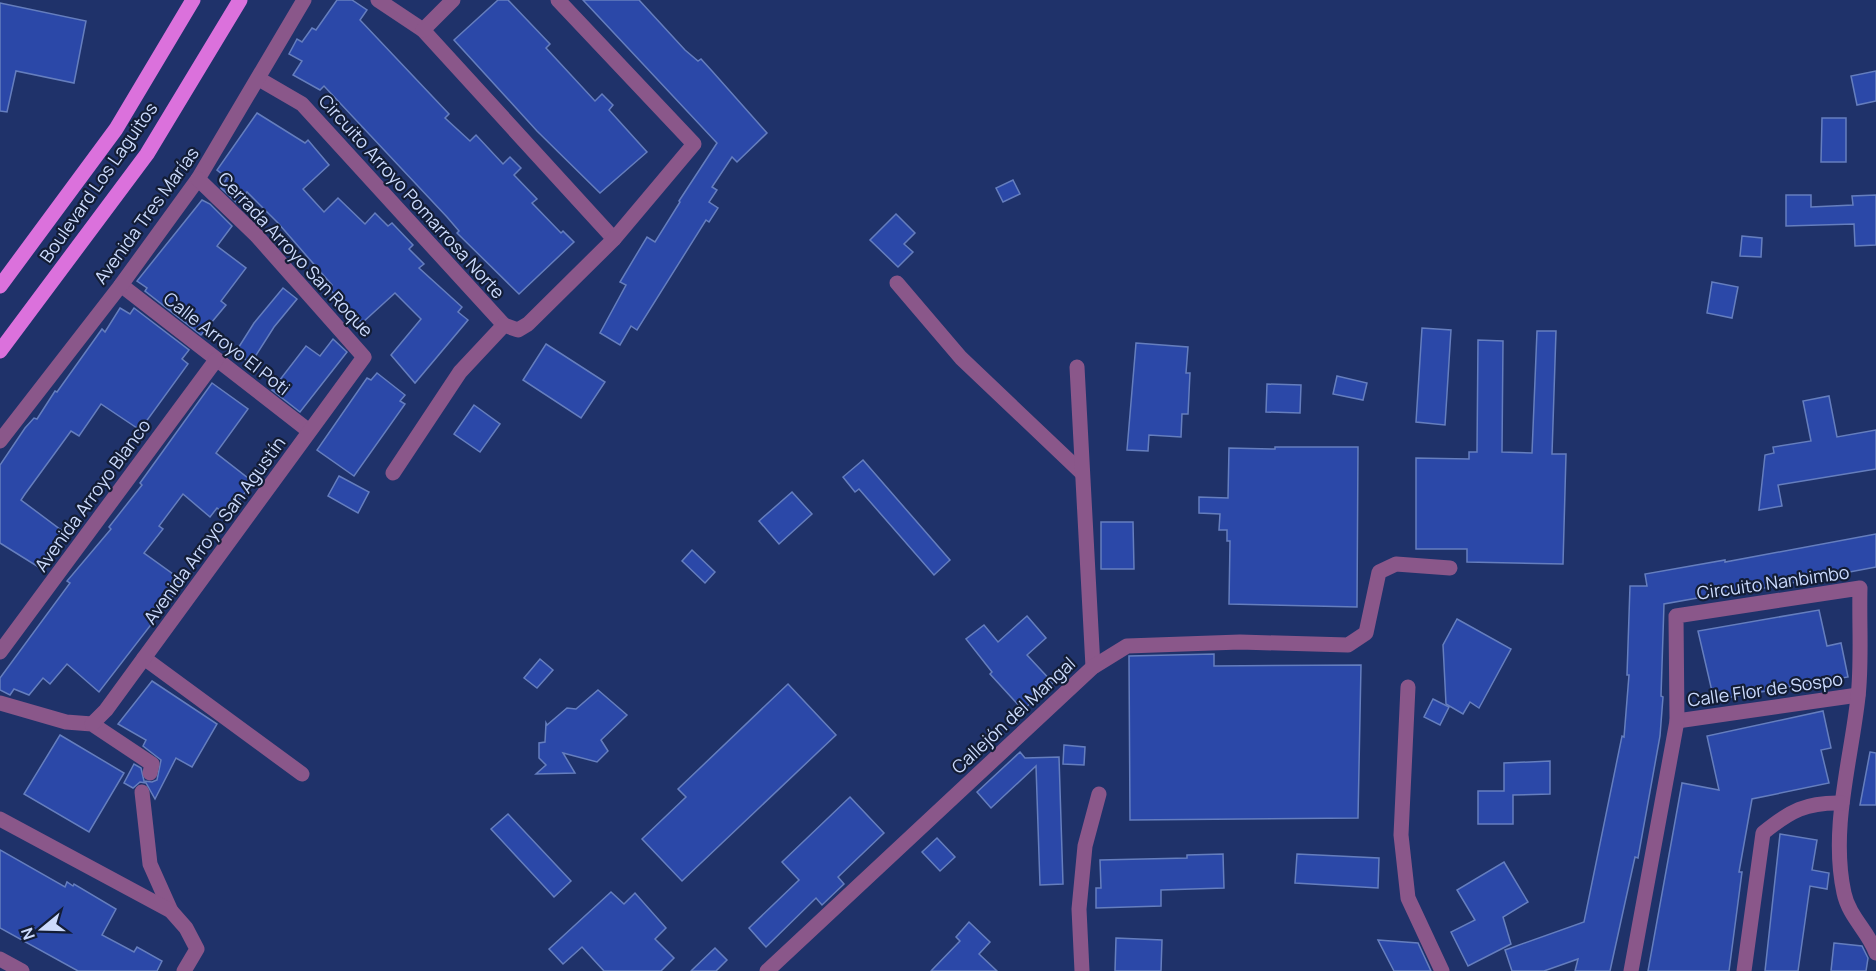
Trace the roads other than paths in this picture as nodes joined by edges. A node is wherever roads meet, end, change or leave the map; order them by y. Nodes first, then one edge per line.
1 (193, 0) edge
2 (240, 0) edge
3 (304, 0) edge
4 (378, 0) edge
5 (453, 0) edge
6 (558, 0) edge
7 (423, 30) junction
8 (259, 79) junction
9 (198, 179) junction
10 (614, 239) junction
11 (897, 283) dead end
12 (121, 285) junction
13 (0, 286) edge
14 (504, 325) junction
15 (0, 351) edge
16 (364, 357) joint
17 (216, 360) junction
18 (1077, 367) dead end
19 (309, 431) junction
20 (0, 441) edge
21 (1081, 472) junction
22 (393, 473) dead end
23 (1450, 568) dead end
24 (0, 652) edge
25 (144, 658) junction
26 (1093, 667) junction
27 (1408, 687) dead end
28 (1858, 695) junction
29 (0, 703) edge
30 (1677, 721) junction
31 (92, 723) junction
32 (151, 768) dead end
33 (302, 774) dead end
34 (142, 792) dead end
35 (1099, 794) dead end
36 (1842, 803) junction
37 (0, 819) edge
38 (171, 911) junction
39 (1876, 953) edge
40 (0, 959) edge
41 (22, 971) edge
42 (184, 971) edge
43 (767, 971) edge
44 (1082, 971) edge
45 (1442, 971) edge
46 (1631, 971) edge
47 (1744, 971) edge

1 - 13 main road, Boulevard Los Laguitos
2 - 15 main road, Boulevard Los Laguitos
3 - 8 street, Avenida Tres Marías
4 - 7 street
5 - 7 street
6 - 10 street
7 - 10 street
8 - 9 street, Avenida Tres Marías
8 - 14 street, Circuito Arroyo Pomarrosa Norte
9 - 12 street, Avenida Tres Marías
9 - 16 street, Cerrada Arroyo San Roque
10 - 14 street
11 - 21 street
12 - 17 street, Calle Arroyo El Poti
12 - 20 street, Avenida Tres Marías
14 - 22 street
16 - 19 street, Avenida Arroyo San Agustín
17 - 19 street, Calle Arroyo El Poti
17 - 24 street, Avenida Arroyo Blanco
18 - 21 street, Callejón del Mangal
19 - 25 street, Avenida Arroyo San Agustín
21 - 26 street, Callejón del Mangal
23 - 26 street
25 - 31 street, Avenida Arroyo San Agustín
25 - 33 street
26 - 43 street, Callejón del Mangal
27 - 45 street
28 - 30 street, Calle Flor de Sospo
28 - 30 street, Circuito Nanbimbo
28 - 36 street, Circuito Nanbimbo
29 - 31 street
30 - 46 street, Circuito Nanbimbo
31 - 32 street
34 - 38 street
35 - 44 street
36 - 39 street, Circuito Nanbimbo
36 - 47 street
37 - 38 street
38 - 42 street
40 - 41 street

